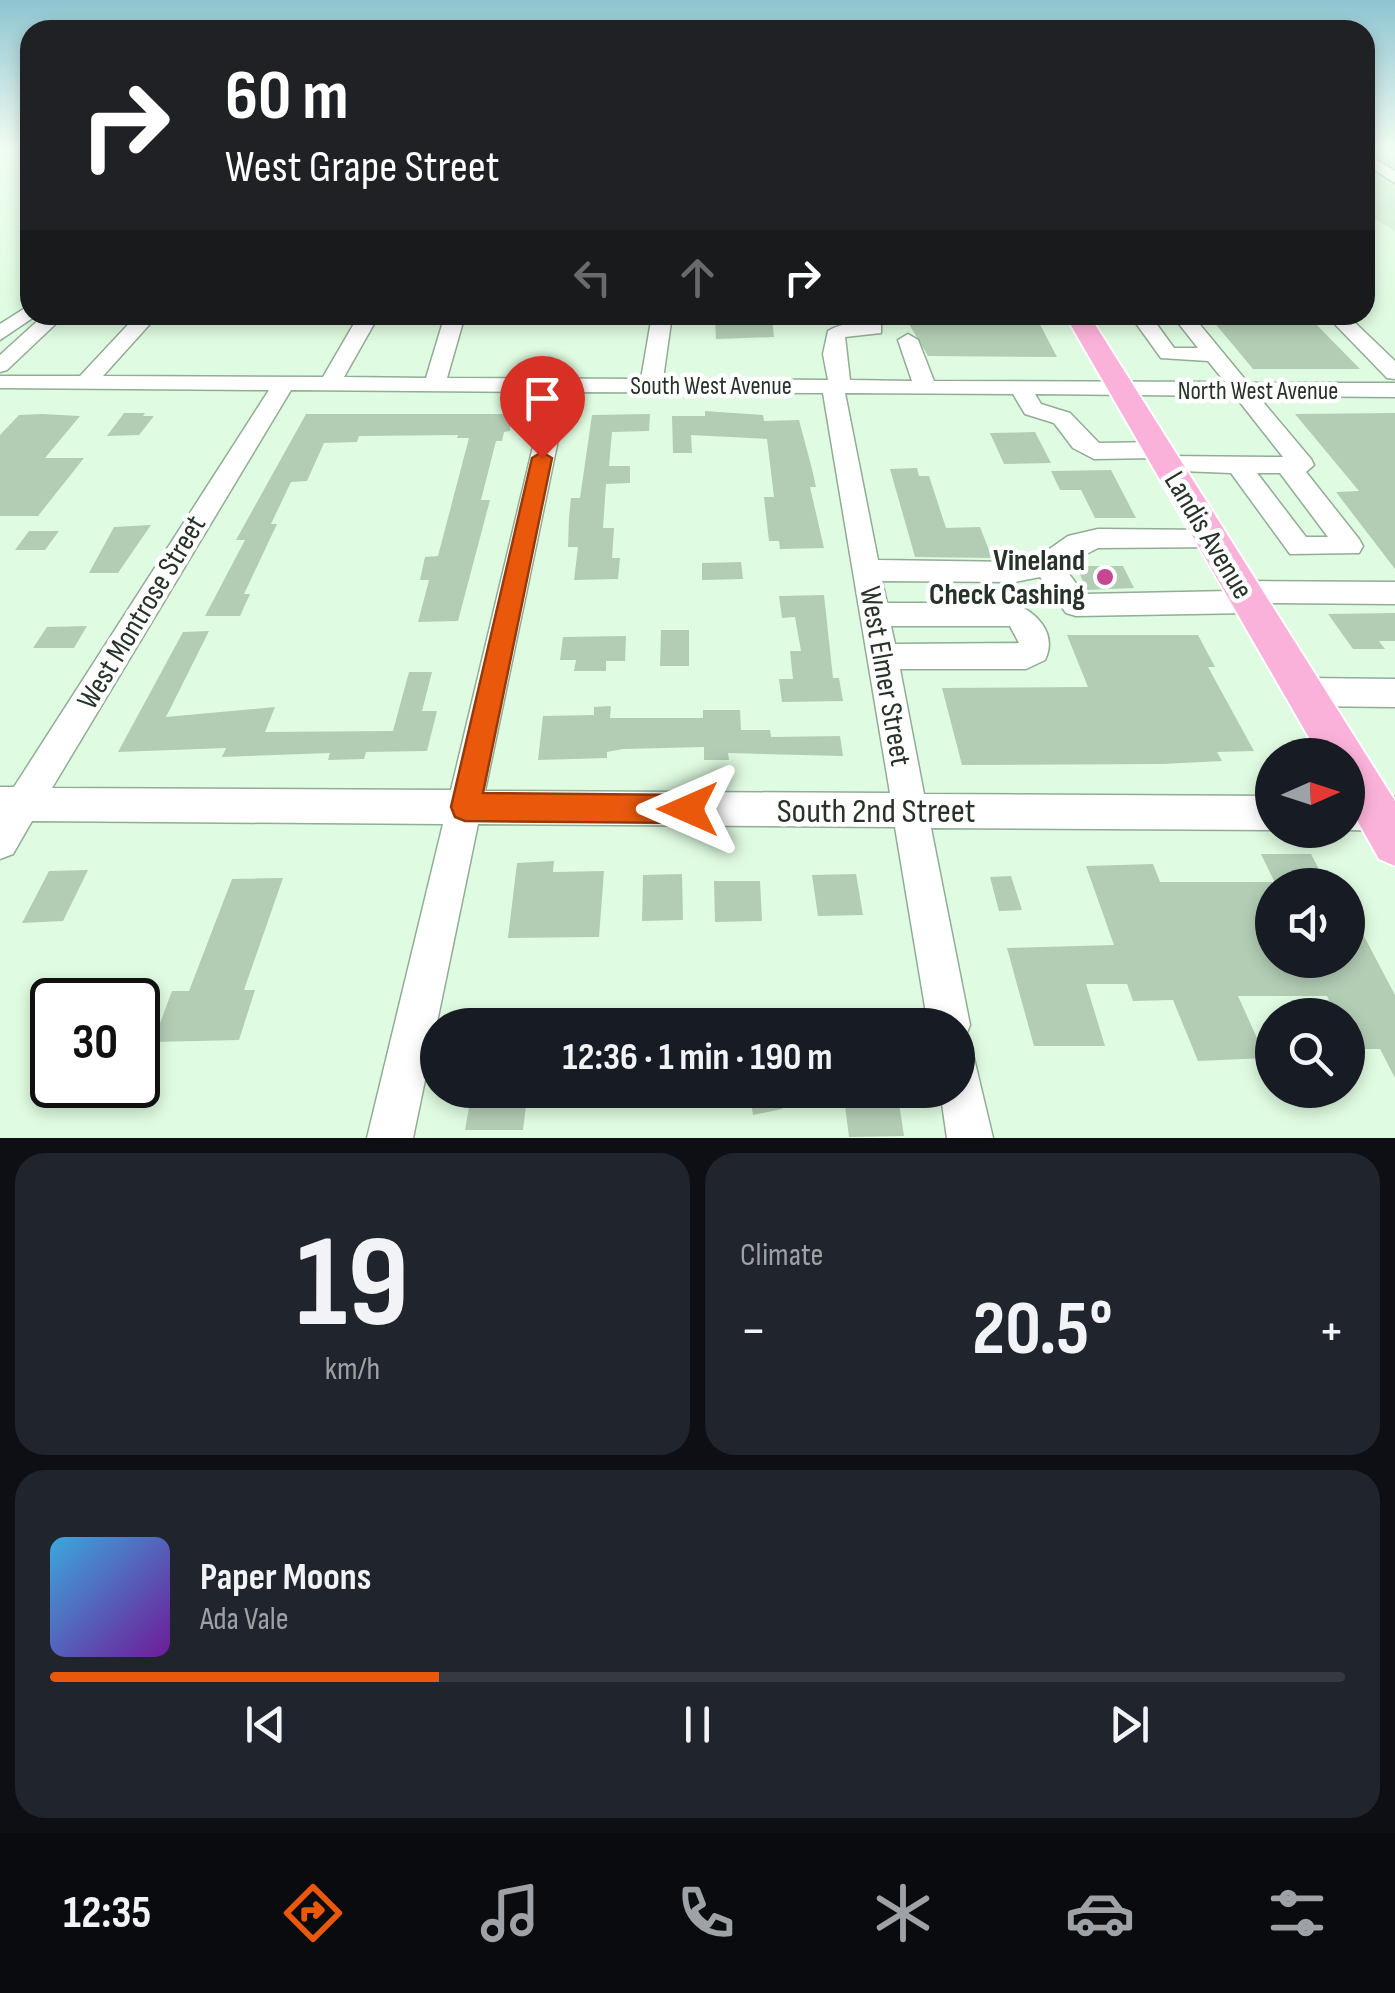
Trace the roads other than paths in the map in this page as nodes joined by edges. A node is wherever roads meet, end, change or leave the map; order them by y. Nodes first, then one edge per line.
1 (20, 319) edge
2 (48, 325) edge
3 (139, 325) edge
4 (363, 325) edge
5 (452, 325) edge
6 (660, 325) edge
7 (1083, 325) edge
8 (1147, 325) edge
9 (1190, 325) edge
10 (1346, 325) edge
11 (874, 329) dead end
12 (0, 334) edge
13 (908, 340) dead end
14 (1214, 355) junction
15 (1395, 373) edge
16 (2, 380) edge
17 (86, 382) junction
18 (284, 383) junction
19 (330, 383) junction
20 (435, 384) junction
21 (558, 384) junction
22 (651, 385) junction
23 (836, 386) junction
24 (925, 387) junction
25 (1020, 388) junction
26 (1122, 389) junction
27 (1243, 390) junction
28 (1395, 390) edge
29 (1162, 457) junction
30 (1238, 464) junction
31 (1288, 464) junction
32 (1212, 540) junction
33 (1048, 565) junction
34 (866, 570) junction
35 (1395, 593) edge
36 (1247, 597) junction
37 (875, 614) junction
38 (882, 657) junction
39 (1304, 692) junction
40 (1395, 693) edge
41 (1332, 738) edge
42 (1365, 795) edge
43 (11, 804) edge
44 (465, 807) junction
45 (910, 810) junction
46 (1255, 813) edge
47 (1379, 821) edge
48 (0, 841) edge
49 (947, 1008) edge
50 (965, 1108) edge
51 (390, 1138) edge
52 (970, 1138) edge

1 - 12 street
2 - 16 street
3 - 17 street
4 - 19 street
5 - 20 street
6 - 22 street
7 - 26 main road, Landis Avenue
8 - 14 street
9 - 14 street
10 - 15 street
11 - 23 street, West Elmer Street
13 - 24 street
14 - 27 street
16 - 17 street, South West Avenue
17 - 18 street, South West Avenue
18 - 19 street, South West Avenue
18 - 43 street, West Montrose Street
19 - 20 street, South West Avenue
20 - 21 street, South West Avenue
21 - 22 street, South West Avenue
21 - 44 street
22 - 23 street, South West Avenue
23 - 24 street, South West Avenue
23 - 34 street, West Elmer Street
24 - 25 street, South West Avenue
25 - 26 street, South West Avenue
25 - 29 street
26 - 27 street, North West Avenue
26 - 29 main road, Landis Avenue
27 - 28 street, North West Avenue
27 - 31 street
29 - 30 street
29 - 32 main road, Landis Avenue
30 - 31 street
30 - 31 street
32 - 33 street
32 - 36 main road, Landis Avenue
33 - 34 street
33 - 36 street
34 - 37 street, West Elmer Street
35 - 36 street
36 - 39 main road, Landis Avenue
37 - 38 street, West Elmer Street
37 - 38 street
38 - 45 street, West Elmer Street
39 - 40 street
39 - 41 main road, Landis Avenue
42 - 47 main road
43 - 44 street, South 2nd Street
43 - 48 street, West Montrose Street
44 - 45 street, South 2nd Street
44 - 51 street
45 - 46 street, South 2nd Street
45 - 49 street, West Elmer Street
50 - 52 street

